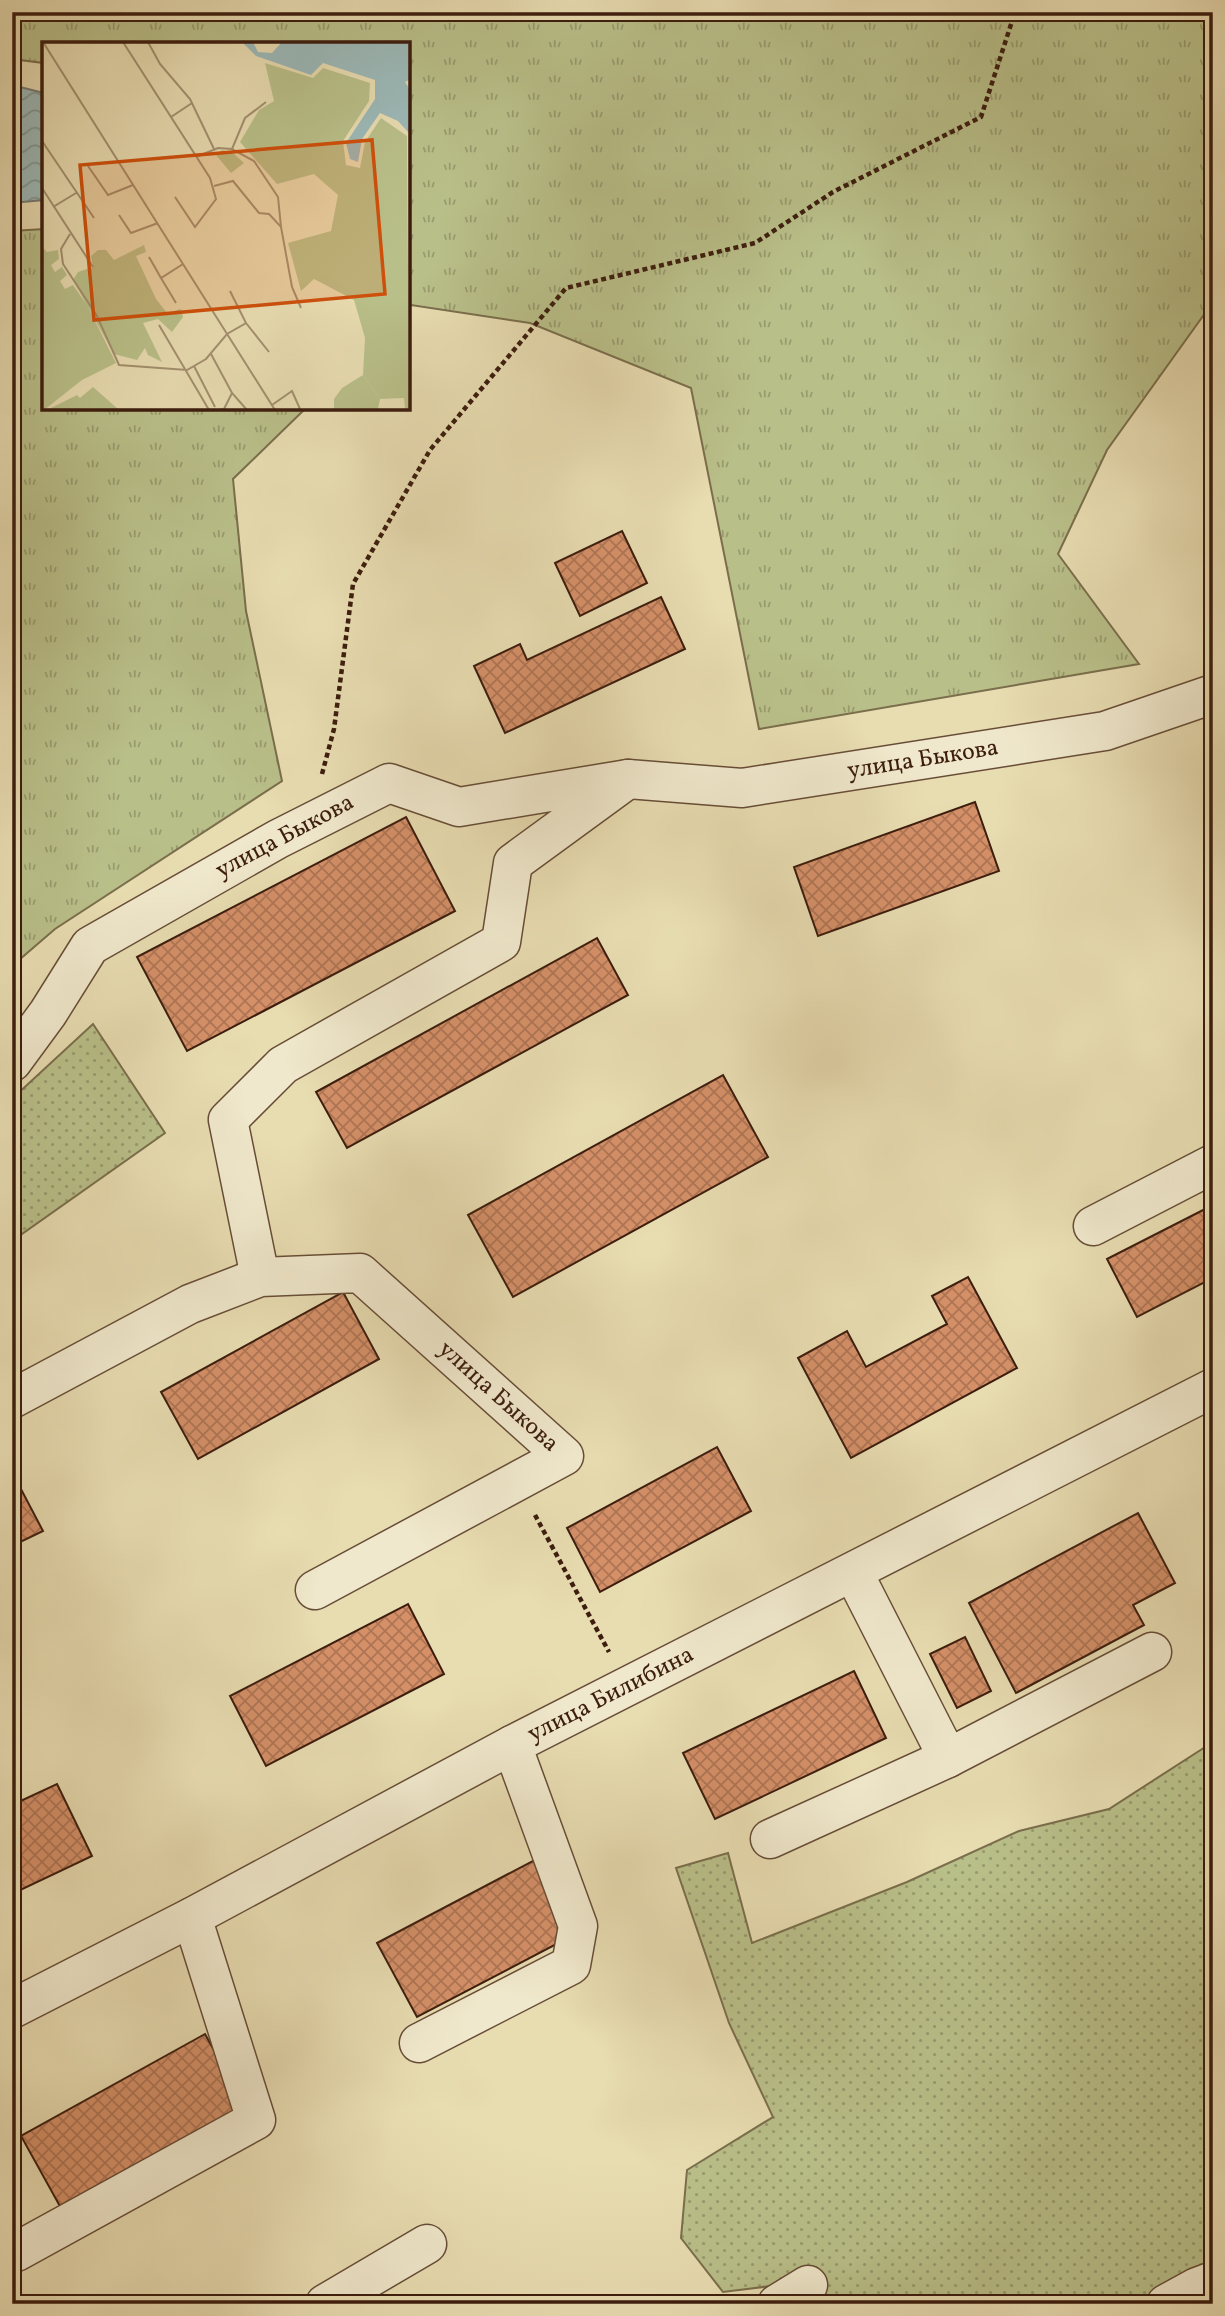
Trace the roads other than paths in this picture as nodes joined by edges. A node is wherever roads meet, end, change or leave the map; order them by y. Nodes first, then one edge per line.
1 (1213, 694) edge
2 (628, 779) junction
3 (12, 1062) edge
4 (1213, 1164) edge
5 (1093, 1226) dead end
6 (260, 1277) junction
7 (1213, 1388) edge
8 (13, 1398) edge
9 (853, 1572) junction
10 (315, 1590) dead end
11 (1152, 1652) dead end
12 (512, 1745) junction
13 (948, 1758) junction
14 (770, 1839) dead end
15 (192, 1917) junction
16 (12, 2009) edge
17 (419, 2043) dead end
18 (427, 2244) dead end
19 (16, 2252) dead end
20 (1213, 2281) edge
21 (325, 2304) edge
22 (1166, 2304) edge

1 - 2 street, улица Быкова
2 - 3 street, улица Быкова
2 - 6 street
4 - 5 street
6 - 8 street, улица Быкова
6 - 10 street, улица Быкова
7 - 9 street, улица Билибина
9 - 12 street, улица Билибина
9 - 13 street
11 - 13 street
12 - 15 street, улица Билибина
12 - 17 street
13 - 14 street
15 - 16 street, улица Билибина
15 - 19 street
18 - 21 street
20 - 22 street

